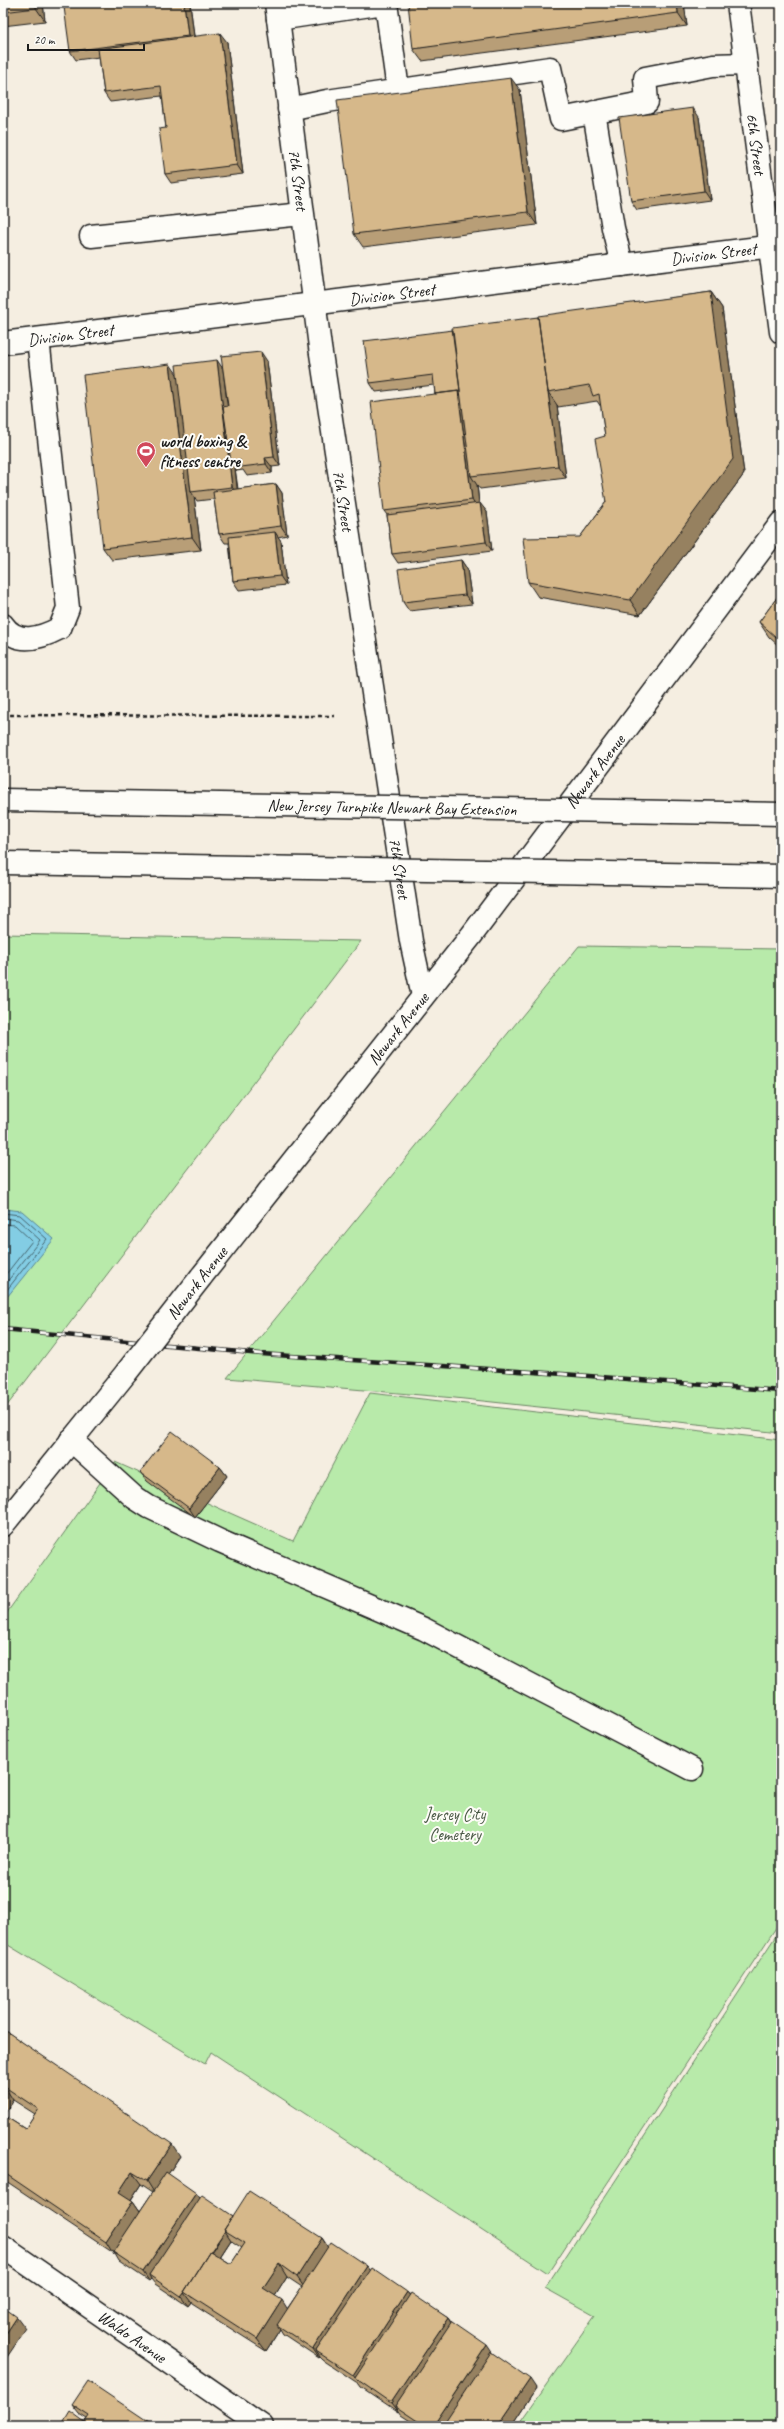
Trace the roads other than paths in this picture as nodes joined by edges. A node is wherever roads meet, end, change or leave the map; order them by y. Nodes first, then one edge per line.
1 (385, 3) edge
2 (738, 3) edge
3 (277, 11) edge
4 (746, 64) junction
5 (398, 90) junction
6 (289, 109) junction
7 (594, 112) junction
8 (302, 214) junction
9 (91, 236) dead end
10 (775, 245) edge
11 (622, 265) junction
12 (314, 304) junction
13 (781, 332) edge
14 (38, 339) junction
15 (3, 344) edge
16 (781, 523) edge
17 (3, 624) edge
18 (3, 800) edge
19 (781, 814) edge
20 (3, 863) edge
21 (781, 876) edge
22 (423, 996) junction
23 (72, 1440) junction
24 (3, 1525) edge
25 (692, 1769) dead end
26 (3, 2247) edge
27 (237, 2419) edge
28 (262, 2426) edge

1 - 3 main road
1 - 5 main road
2 - 4 main road, 6th Street
3 - 6 main road, 7th Street
4 - 7 main road
4 - 10 main road, 6th Street
5 - 6 main road
5 - 7 main road
6 - 8 main road, 7th Street
7 - 11 main road
8 - 9 main road
8 - 12 main road, 7th Street
10 - 11 main road, Division Street
10 - 13 main road, 6th Street
11 - 12 main road, Division Street
12 - 14 main road, Division Street
12 - 22 main road, 7th Street
14 - 15 main road, Division Street
14 - 17 main road
16 - 22 main road, Newark Avenue
18 - 19 main road, New Jersey Turnpike Newark Bay Extension, bridge
20 - 21 main road, bridge
22 - 23 main road, Newark Avenue, bridge
23 - 24 main road, Newark Avenue
23 - 25 main road
26 - 27 main road, Waldo Avenue
27 - 28 main road, Waldo Avenue

